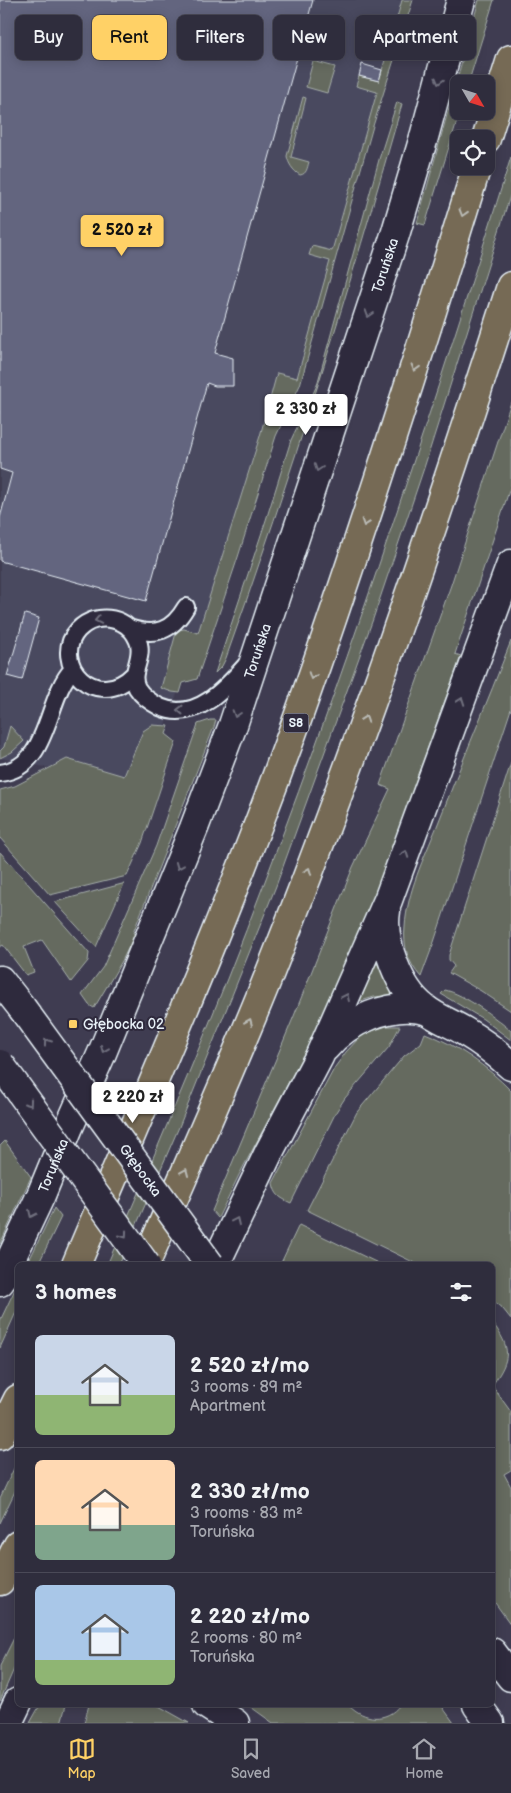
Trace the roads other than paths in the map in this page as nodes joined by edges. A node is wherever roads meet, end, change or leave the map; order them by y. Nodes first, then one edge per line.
1 (461, 0) edge
2 (511, 59) edge
3 (489, 130) edge
4 (474, 175) edge
5 (511, 286) edge
6 (511, 564) edge
7 (186, 606) dead end
8 (129, 628) junction
9 (257, 651) junction
10 (73, 669) junction
11 (134, 674) junction
12 (0, 773) edge
13 (388, 900) junction
14 (0, 980) edge
15 (425, 1010) junction
16 (318, 1057) junction
17 (0, 1064) edge
18 (511, 1066) edge
19 (77, 1262) edge
20 (144, 1262) edge
21 (147, 1262) edge
22 (208, 1262) edge
23 (216, 1262) edge
24 (3, 1272) edge
25 (15, 1405) edge
26 (0, 1435) edge
27 (15, 1551) edge
28 (0, 1581) edge
29 (495, 1656) edge
30 (511, 1677) edge
31 (16, 1707) edge
32 (210, 1707) edge
33 (478, 1707) edge
34 (8, 1723) edge
35 (235, 1723) edge
36 (490, 1723) edge

1 -> 9 street, Toruńska
2 - 3 highway
4 -> 19 highway, S8
21 -> 5 highway
13 -> 6 street
7 - 8 lane
8 -> 10 lane
8 - 11 lane
9 -> 11 lane
9 -> 24 street, Toruńska
10 - 11 lane
10 - 12 lane
13 - 15 street
16 -> 13 street
22 -> 14 street, Głębocka, bridge
15 - 16 street
15 - 18 street
23 -> 16 street
17 -> 20 street, bridge
25 - 26 highway
27 - 28 highway
29 - 30 street
31 - 34 street
32 - 35 street
33 - 36 street

